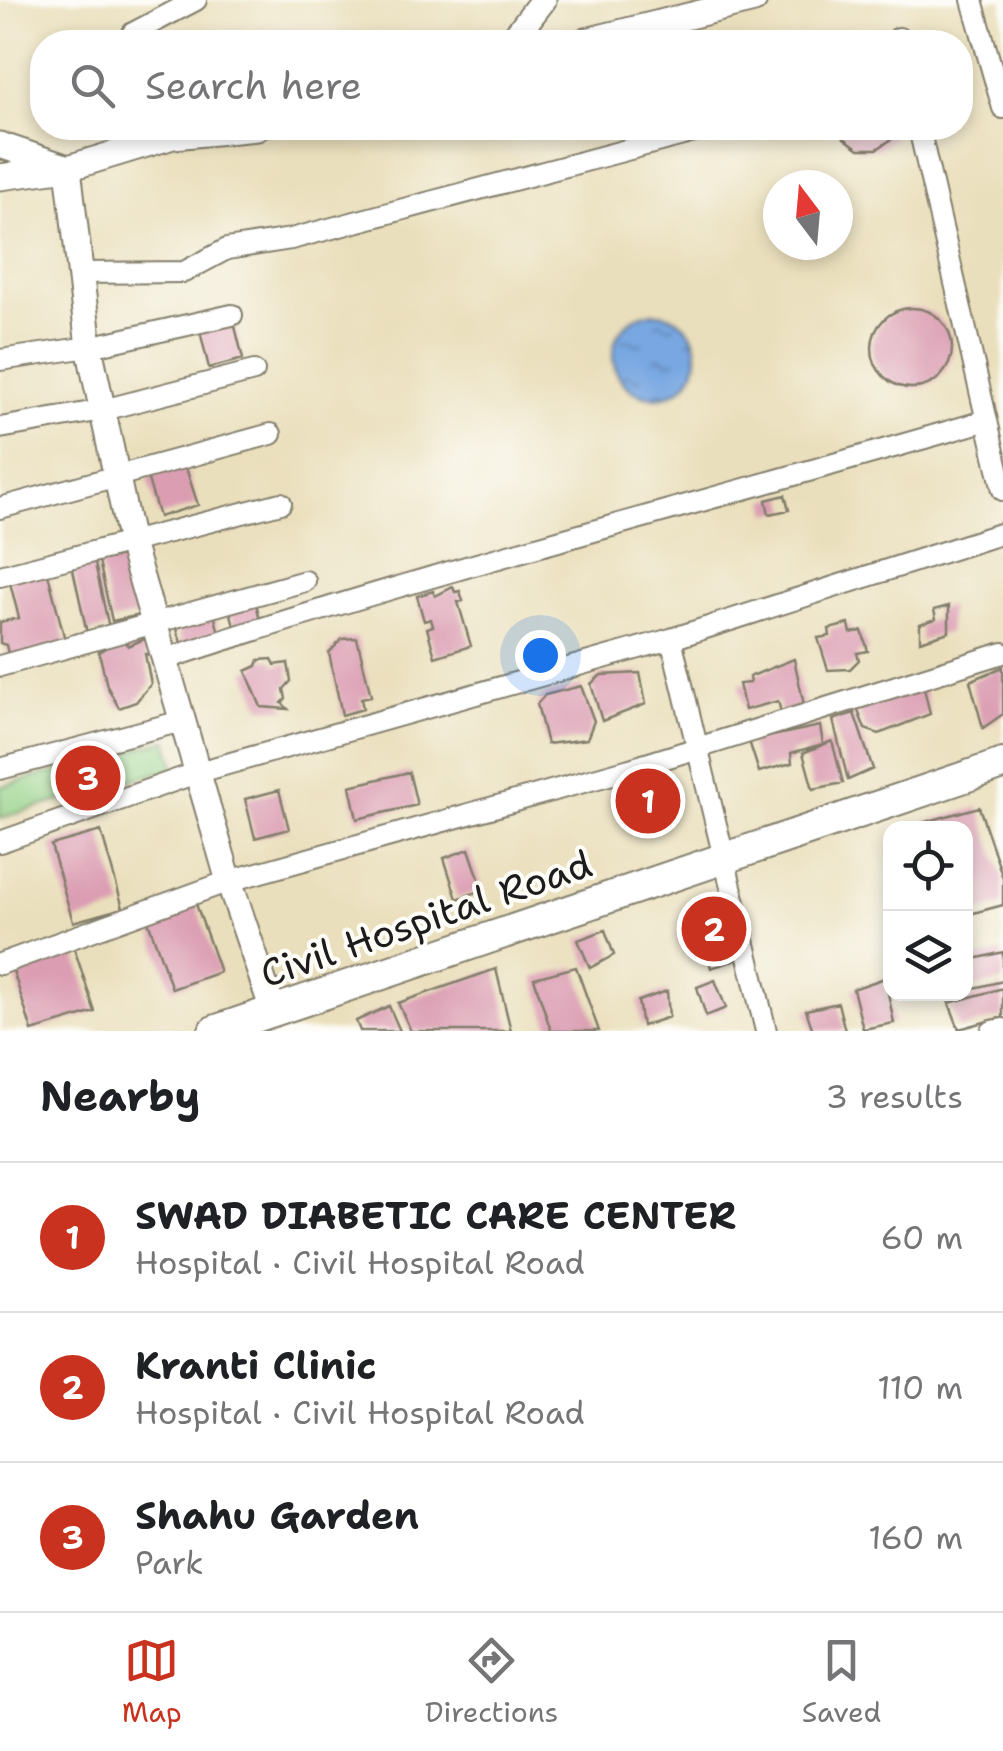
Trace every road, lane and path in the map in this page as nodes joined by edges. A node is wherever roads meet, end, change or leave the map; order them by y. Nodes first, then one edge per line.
1 (196, 0) edge
2 (542, 0) edge
3 (754, 0) edge
4 (972, 0) edge
5 (139, 30) edge
6 (520, 30) edge
7 (631, 30) edge
8 (1003, 108) edge
9 (136, 140) edge
10 (664, 140) edge
11 (921, 140) edge
12 (0, 145) edge
13 (68, 168) junction
14 (0, 177) edge
15 (80, 274) junction
16 (232, 315) dead end
17 (89, 347) junction
18 (0, 360) edge
19 (254, 371) dead end
20 (103, 410) junction
21 (984, 421) junction
22 (0, 428) edge
23 (271, 434) dead end
24 (116, 478) junction
25 (1003, 490) edge
26 (281, 503) dead end
27 (0, 508) edge
28 (1003, 533) edge
29 (131, 543) junction
30 (0, 576) edge
31 (305, 581) dead end
32 (156, 622) junction
33 (671, 639) junction
34 (1003, 653) edge
35 (166, 658) junction
36 (0, 666) edge
37 (182, 721) junction
38 (696, 750) junction
39 (1003, 764) edge
40 (0, 769) edge
41 (199, 772) junction
42 (0, 842) edge
43 (722, 862) junction
44 (229, 880) junction
45 (0, 964) edge
46 (277, 1022) edge
47 (1003, 1029) edge
48 (214, 1031) edge
49 (766, 1031) edge
50 (992, 1031) edge

1 - 5 street
2 - 6 street
3 - 7 street
4 - 8 street
9 - 13 street
10 - 15 street
11 - 21 street
12 - 13 street
13 - 14 street
13 - 15 street
15 - 17 street
16 - 17 street
17 - 18 street
17 - 20 street
19 - 20 street
20 - 22 street
20 - 24 street
21 - 25 street
21 - 35 street
23 - 24 street
24 - 27 street
24 - 29 street
26 - 29 street
28 - 33 street
29 - 30 street
29 - 32 street
31 - 32 street
32 - 35 street
32 - 36 street
33 - 38 street
33 - 41 street
34 - 38 street
35 - 37 street
37 - 40 street
37 - 41 street
38 - 43 street
38 - 44 street
39 - 43 main road, Civil Hospital Road
41 - 42 street
41 - 44 street
43 - 46 main road, Civil Hospital Road
43 - 49 street
44 - 45 street
44 - 46 street
46 - 48 main road, Civil Hospital Road
47 - 50 street

